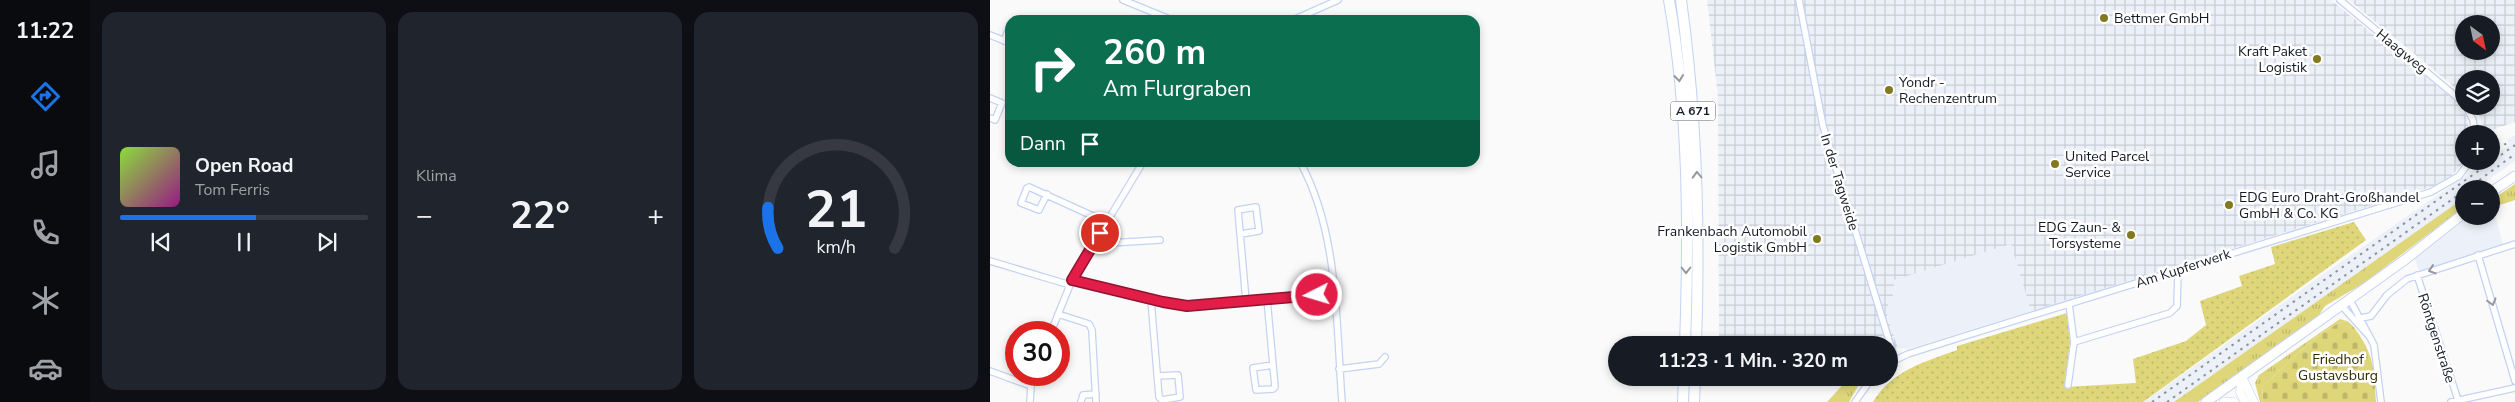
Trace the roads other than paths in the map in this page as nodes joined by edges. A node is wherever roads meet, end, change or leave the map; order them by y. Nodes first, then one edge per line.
1 (1123, 0) edge
2 (1338, 0) edge
3 (1670, 0) edge
4 (1681, 0) edge
5 (1799, 0) edge
6 (2340, 0) edge
7 (1160, 15) edge
8 (1304, 15) edge
9 (990, 35) edge
10 (1005, 41) edge
11 (2455, 96) edge
12 (990, 98) edge
13 (990, 118) edge
14 (1138, 167) edge
15 (1302, 167) edge
16 (2462, 170) edge
17 (2515, 176) edge
18 (2500, 186) edge
19 (1048, 194) junction
20 (2455, 220) edge
21 (1106, 222) junction
22 (1241, 234) junction
23 (1160, 240) dead end
24 (1093, 244) junction
25 (2515, 244) edge
26 (2478, 255) junction
27 (990, 261) edge
28 (2178, 269) junction
29 (2417, 275) junction
30 (1071, 282) junction
31 (1333, 293) junction
32 (1267, 299) junction
33 (1151, 300) junction
34 (2350, 300) junction
35 (1246, 301) junction
36 (2069, 304) junction
37 (2341, 305) junction
38 (1058, 314) junction
39 (2361, 318) junction
40 (1055, 321) edge
41 (1685, 336) edge
42 (1696, 336) edge
43 (1889, 336) edge
44 (2370, 338) junction
45 (2074, 342) junction
46 (1385, 357) dead end
47 (1898, 359) edge
48 (1273, 365) junction
49 (1339, 369) junction
50 (990, 371) edge
51 (1005, 376) edge
52 (1158, 376) junction
53 (2242, 377) junction
54 (2515, 381) edge
55 (2068, 385) dead end
56 (1031, 386) edge
57 (1684, 386) edge
58 (1695, 386) edge
59 (1866, 386) edge
60 (2515, 388) edge
61 (1096, 394) junction
62 (2469, 400) edge
63 (2454, 401) edge
64 (1030, 402) edge
65 (1081, 402) edge
66 (1096, 402) edge
67 (1342, 402) edge
68 (1683, 402) edge
69 (1694, 402) edge
70 (1855, 402) edge
71 (2206, 402) edge
72 (2224, 402) edge
73 (2234, 402) edge
74 (2245, 402) edge
75 (2254, 402) edge
76 (2381, 402) edge

1 - 7 street
2 - 8 street
3 -> 41 highway, A 671
42 -> 4 highway, A 671
5 - 43 street, In der Tagweide
6 - 11 street, Haagweg
9 - 10 street
12 - 13 street
14 - 21 street
15 - 31 street
16 - 28 street, Am Kupferwerk
17 - 18 main road
19 - 19 street
19 - 21 street
20 - 34 main road
21 - 24 street
22 - 22 street
22 - 35 street
23 - 24 street
24 - 30 street
25 - 26 street
26 -> 29 street
26 -> 54 street
27 - 30 street
28 - 36 street, Am Kupferwerk
28 - 45 street
29 - 39 street
29 - 63 street, Röntgenstraße
30 - 33 street
30 - 38 street
31 - 32 street
31 - 49 street
32 - 35 street
32 - 48 street
33 - 35 street
33 - 52 street
34 - 37 main road
34 - 39 street
36 - 45 street
36 - 47 street, Am Kupferwerk
37 - 44 street
37 - 53 main road
38 - 40 street
38 - 61 street
39 - 44 street
44 - 76 street
45 - 55 street
46 - 49 street
48 - 48 street
49 - 67 street
50 - 51 street
52 - 52 street
53 - 71 main road
53 - 74 main road
53 - 75 main road
56 - 64 street
57 - 68 highway
58 - 69 highway
59 - 70 street
60 - 62 street
61 - 65 street
61 - 66 street
62 - 63 street
72 - 73 main road

